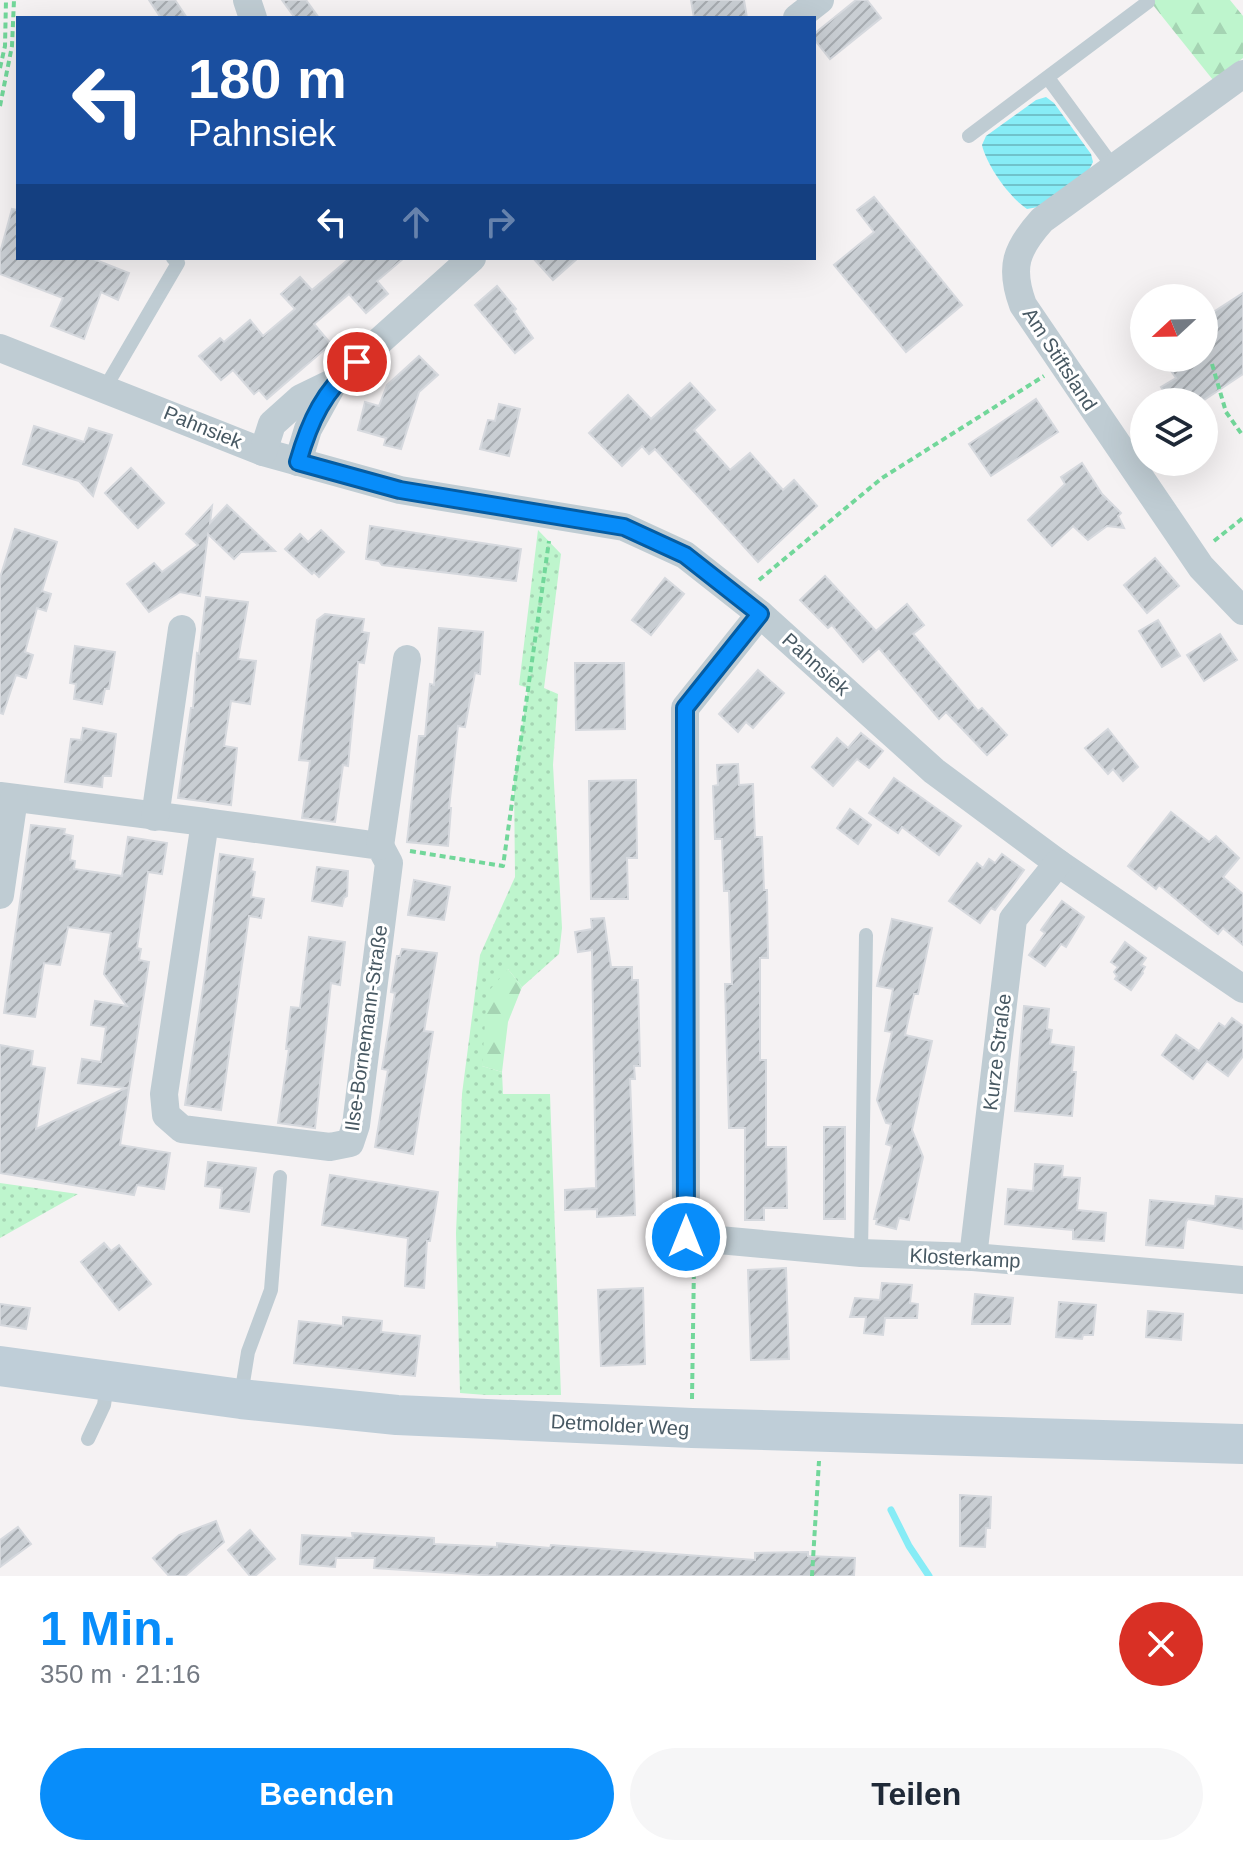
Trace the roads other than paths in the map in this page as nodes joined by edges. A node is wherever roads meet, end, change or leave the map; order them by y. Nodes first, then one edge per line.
1 (820, 0) edge
2 (1148, 2) edge
3 (800, 16) edge
4 (1243, 74) edge
5 (1048, 78) junction
6 (969, 136) dead end
7 (1114, 168) junction
8 (175, 260) edge
9 (470, 260) edge
10 (0, 348) edge
11 (334, 382) junction
12 (105, 388) junction
13 (263, 452) junction
14 (298, 462) junction
15 (749, 605) junction
16 (1243, 611) edge
17 (182, 629) dead end
18 (407, 659) dead end
19 (7, 797) edge
20 (155, 817) junction
21 (205, 822) junction
22 (380, 846) junction
23 (1058, 863) junction
24 (0, 895) edge
25 (866, 935) dead end
26 (1243, 989) edge
27 (280, 1177) dead end
28 (861, 1253) junction
29 (973, 1257) junction
30 (1243, 1280) edge
31 (0, 1366) edge
32 (107, 1380) junction
33 (241, 1399) junction
34 (88, 1439) dead end
35 (1243, 1444) edge

1 - 3 street
2 - 5 lane
4 - 7 street, Am Stiftsland
5 - 6 lane
5 - 7 lane
7 - 16 street, Am Stiftsland
8 - 12 lane
9 - 11 street
10 - 12 street, Pahnsiek
11 - 13 street
11 - 14 street
12 - 13 street, Pahnsiek
13 - 14 street, Pahnsiek
14 - 15 street, Pahnsiek
15 - 23 street, Pahnsiek
15 - 28 street, Klosterkamp
17 - 20 street
18 - 22 street
19 - 20 street
19 - 24 street
20 - 21 street
21 - 22 street
21 - 22 street, Ilse-Bornemann-Straße
23 - 26 street, Pahnsiek
23 - 29 street, Kurze Straße
25 - 28 lane
27 - 33 lane
28 - 29 street, Klosterkamp
29 - 30 street, Klosterkamp
31 - 32 street, Detmolder Weg
32 - 33 street, Detmolder Weg
32 - 34 lane
33 - 35 street, Detmolder Weg

